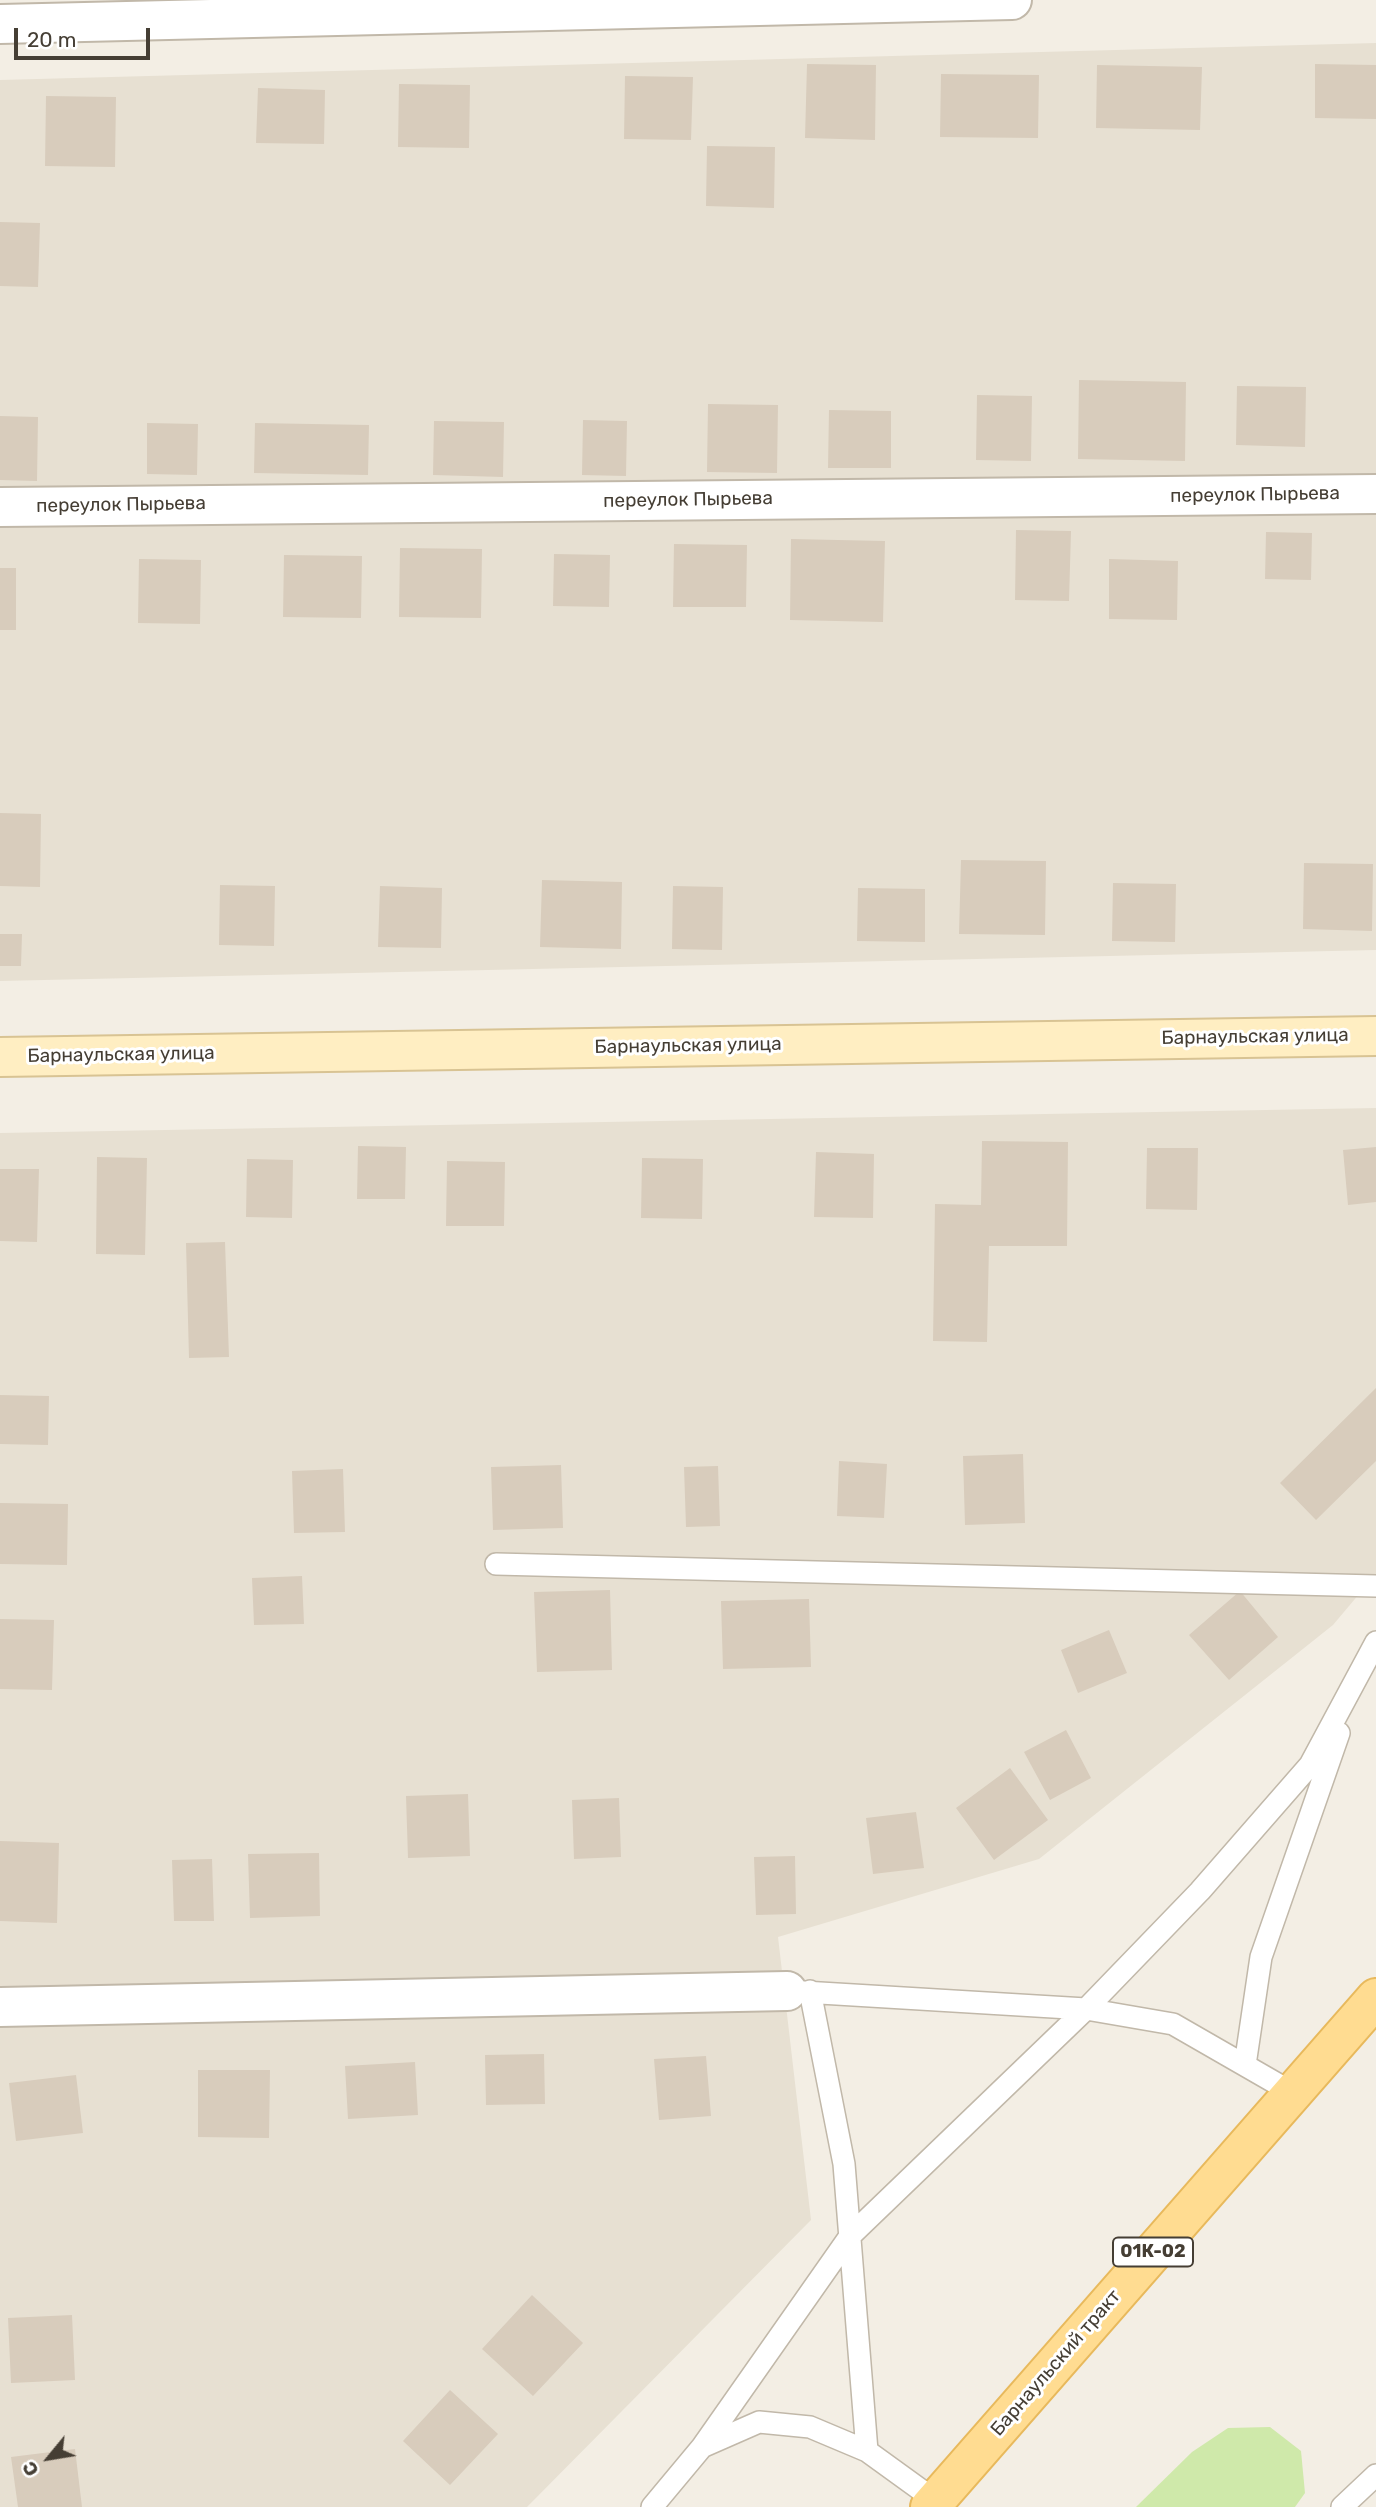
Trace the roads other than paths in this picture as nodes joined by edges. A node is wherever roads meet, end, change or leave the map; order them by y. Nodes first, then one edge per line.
1 (1012, 0) edge
2 (0, 24) edge
3 (1376, 494) edge
4 (0, 506) edge
5 (1376, 1035) edge
6 (0, 1057) edge
7 (496, 1564) dead end
8 (1376, 1586) edge
9 (1376, 1642) edge
10 (1360, 1672) junction
11 (799, 1991) junction
12 (1376, 1998) edge
13 (0, 2007) edge
14 (1086, 2009) junction
15 (1245, 2065) junction
16 (1293, 2093) junction
17 (850, 2236) junction
18 (702, 2447) junction
19 (867, 2451) junction
20 (1376, 2475) edge
21 (937, 2505) edge
22 (652, 2507) edge
23 (1342, 2507) edge

1 - 2 street
3 - 4 street, переулок Пырьева
5 - 6 street, Барнаульская улица
7 - 8 lane
9 - 10 lane
10 - 14 lane
10 - 15 lane
11 - 13 street
11 - 14 lane
11 - 17 lane
12 - 16 main road, Барнаульский тракт / 01К-02
14 - 15 lane
14 - 17 lane
15 - 16 lane
16 - 21 main road, Барнаульский тракт / 01К-02
17 - 18 lane
17 - 19 lane
18 - 19 lane
18 - 22 lane
19 - 21 lane
20 - 23 lane

